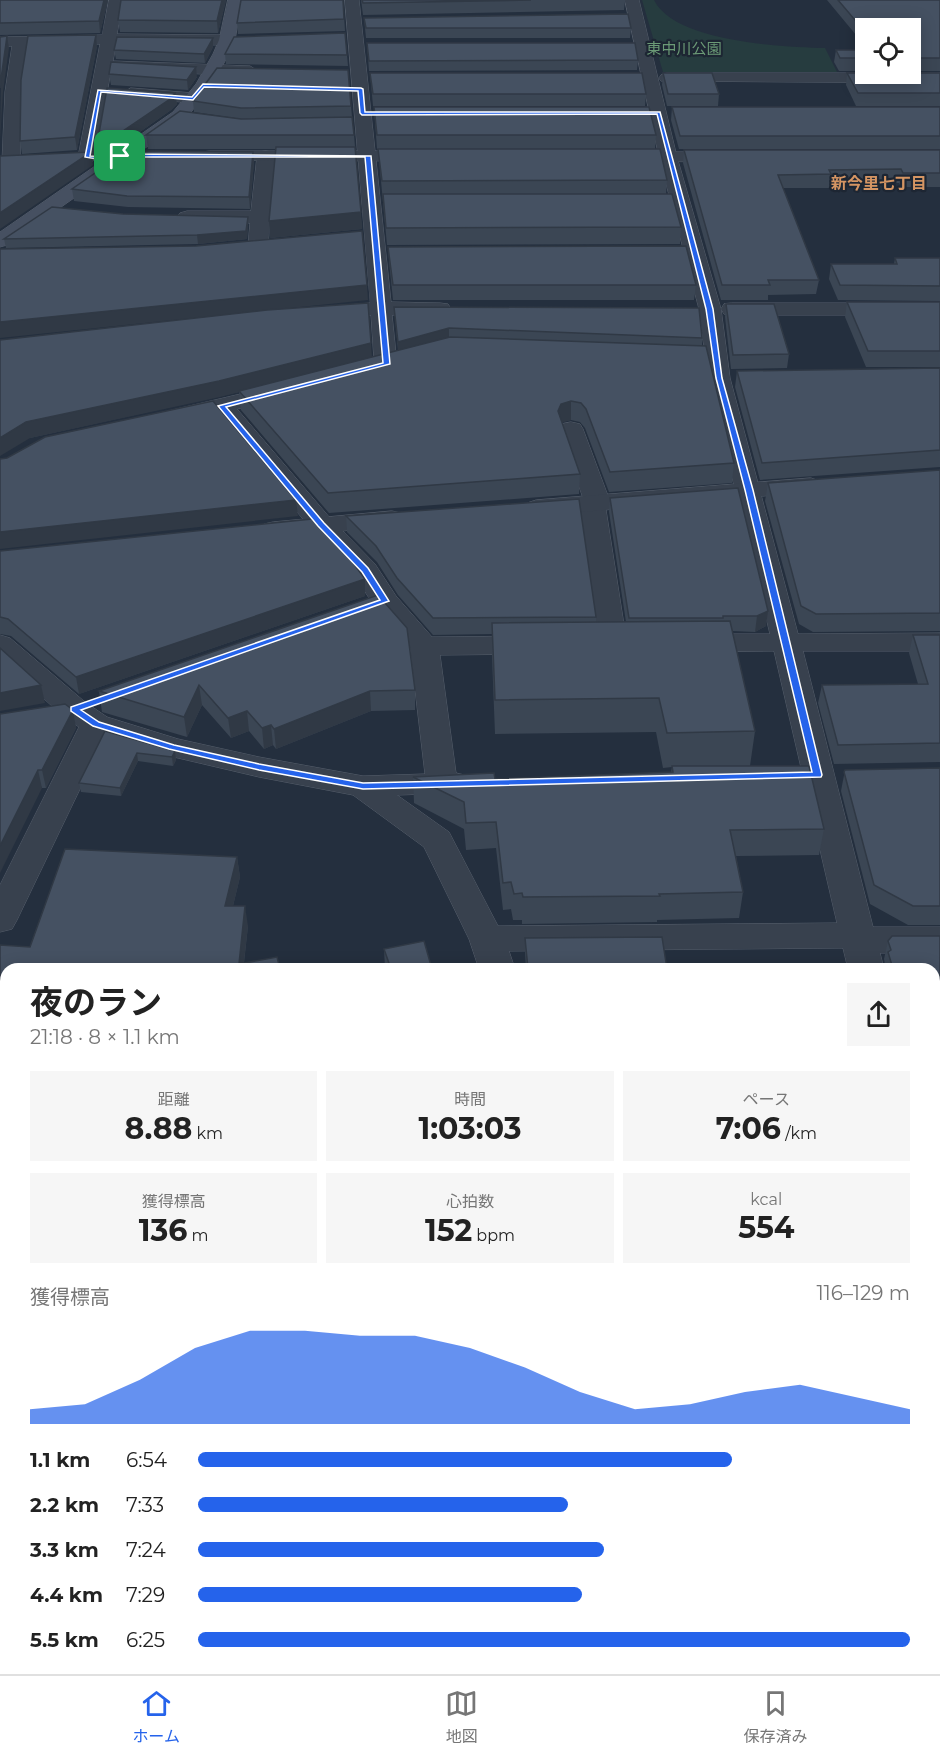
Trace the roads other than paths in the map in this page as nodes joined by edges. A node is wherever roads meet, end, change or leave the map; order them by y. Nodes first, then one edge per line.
1 (116, 0) edge
2 (235, 0) edge
3 (352, 0) edge
4 (631, 10) edge
5 (109, 39) junction
6 (227, 40) junction
7 (21, 41) junction
8 (0, 42) edge
9 (104, 65) junction
10 (268, 72) edge
11 (360, 78) junction
12 (627, 78) edge
13 (651, 78) junction
14 (932, 78) edge
15 (202, 85) junction
16 (227, 87) edge
17 (339, 89) edge
18 (99, 91) junction
19 (934, 96) edge
20 (635, 113) edge
21 (664, 113) junction
22 (177, 117) junction
23 (367, 117) junction
24 (198, 120) edge
25 (341, 124) edge
26 (153, 156) edge
27 (187, 156) edge
28 (266, 156) junction
29 (368, 156) junction
30 (437, 156) edge
31 (744, 156) edge
32 (87, 157) junction
33 (599, 157) edge
34 (668, 157) junction
35 (116, 158) junction
36 (66, 159) edge
37 (33, 160) edge
38 (6, 163) edge
39 (657, 202) edge
40 (681, 202) junction
41 (371, 203) junction
42 (395, 203) edge
43 (49, 206) junction
44 (78, 212) edge
45 (168, 216) edge
46 (260, 217) junction
47 (350, 238) edge
48 (281, 244) edge
49 (374, 244) junction
50 (3, 251) edge
51 (670, 252) edge
52 (694, 252) junction
53 (399, 253) edge
54 (381, 309) junction
55 (460, 309) edge
56 (698, 309) junction
57 (940, 309) edge
58 (302, 314) edge
59 (222, 406) junction
60 (156, 420) edge
61 (571, 429) edge
62 (833, 484) edge
63 (749, 490) junction
64 (595, 504) junction
65 (509, 510) edge
66 (415, 517) edge
67 (321, 524) junction
68 (250, 532) edge
69 (784, 642) junction
70 (940, 642) edge
71 (0, 644) edge
72 (613, 644) junction
73 (424, 646) junction
74 (93, 710) junction
75 (39, 716) edge
76 (851, 775) edge
77 (806, 776) junction
78 (489, 782) edge
79 (442, 783) junction
80 (363, 786) junction
81 (0, 920) edge
82 (940, 940) edge
83 (861, 948) edge
84 (492, 954) edge

1 - 5 street
2 - 6 main road
3 - 11 street
4 - 13 street
5 - 6 street
5 - 7 street
5 - 9 street
6 - 15 main road
7 - 8 street
7 - 38 street
9 - 15 street
9 - 18 street
10 - 15 street
11 - 17 street
11 - 23 street
12 - 13 street
13 - 14 street
13 - 21 street
14 - 19 street
15 - 16 street
15 - 18 street
15 - 22 main road
18 - 32 street
20 - 21 street
21 - 34 street
22 - 24 street
22 - 35 main road
23 - 25 street
23 - 29 street
26 - 35 street
27 - 28 street
28 - 29 street
28 - 46 street
29 - 30 street
29 - 41 street
31 - 34 street
32 - 35 street
32 - 36 street
33 - 34 street
34 - 40 street
35 - 43 main road
37 - 38 street
39 - 40 street
40 - 52 street
41 - 42 street
41 - 49 street
43 - 44 street
43 - 50 main road
45 - 46 street
46 - 48 street
47 - 49 street
49 - 53 street
49 - 54 street
51 - 52 street
52 - 56 street
54 - 55 street
54 - 58 street
54 - 59 street
56 - 57 street
56 - 63 street
59 - 60 street
59 - 67 street
61 - 64 street
62 - 63 street
63 - 64 street
63 - 69 street
64 - 65 street
64 - 72 street
66 - 67 street
67 - 68 street
67 - 73 street
69 - 70 street
69 - 72 street
69 - 77 street
71 - 74 street
72 - 73 street
73 - 79 street
74 - 75 street
74 - 80 street
74 - 81 street
76 - 77 street
77 - 83 street
78 - 79 street
79 - 80 street
80 - 84 street
82 - 83 street
83 - 84 street

